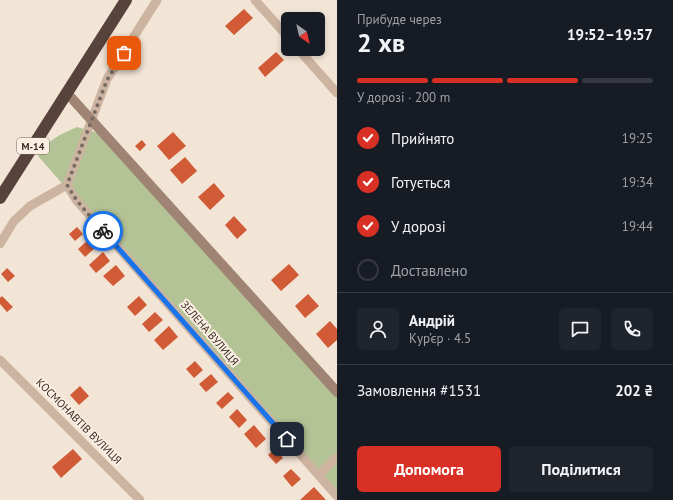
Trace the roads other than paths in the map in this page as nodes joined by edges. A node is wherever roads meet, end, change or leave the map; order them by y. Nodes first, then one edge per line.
1 (126, 0) edge
2 (157, 0) edge
3 (255, 0) edge
4 (281, 29) edge
5 (304, 56) edge
6 (67, 93) junction
7 (337, 93) edge
8 (90, 120) junction
9 (67, 185) junction
10 (0, 198) edge
11 (0, 244) edge
12 (0, 360) edge
13 (337, 392) edge
14 (337, 457) edge
15 (318, 475) junction
16 (337, 496) edge
17 (140, 500) edge

1 - 6 highway, М-14
2 - 8 street
3 - 4 street
5 - 7 street
6 - 8 street
6 - 10 highway, М-14
8 - 9 street
8 - 13 street
9 - 11 street
9 - 15 street, ЗЕЛЕНА ВУЛИЦЯ
12 - 17 street, КОСМОНАВТІВ ВУЛИЦЯ
14 - 15 street
15 - 16 street, ЗЕЛЕНА ВУЛИЦЯ

